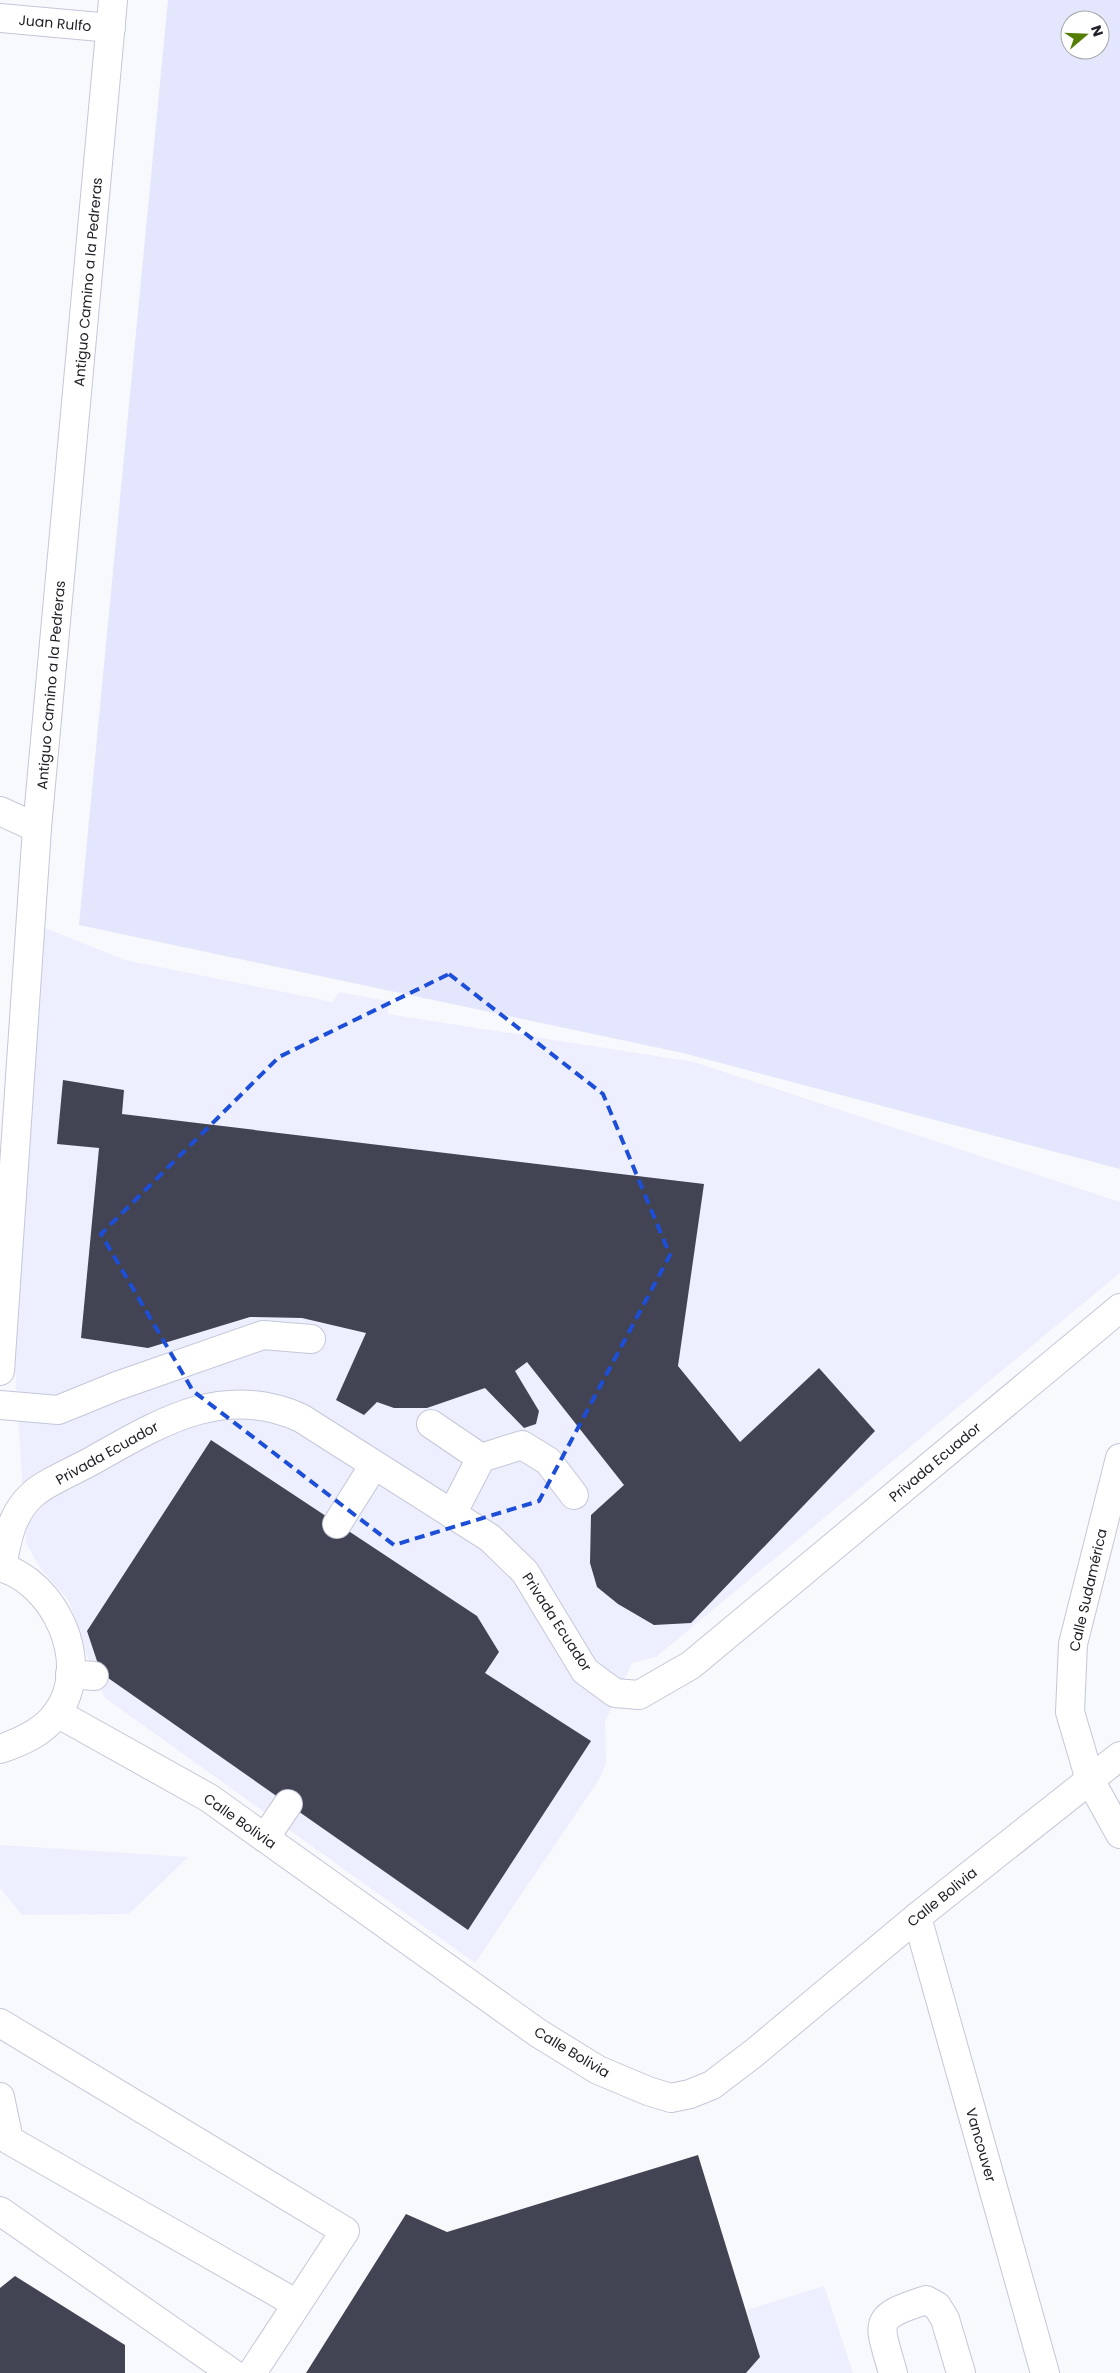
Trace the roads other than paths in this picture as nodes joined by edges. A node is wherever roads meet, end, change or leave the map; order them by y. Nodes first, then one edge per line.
1 (113, 0) edge
2 (0, 18) edge
3 (111, 28) junction
4 (0, 811) edge
5 (37, 828) junction
6 (1120, 1308) edge
7 (311, 1339) dead end
8 (0, 1371) edge
9 (0, 1405) edge
10 (431, 1424) dead end
11 (481, 1458) junction
12 (1120, 1458) edge
13 (374, 1465) junction
14 (574, 1495) dead end
15 (452, 1514) junction
16 (337, 1524) dead end
17 (1, 1567) edge
18 (57, 1713) junction
19 (0, 1749) edge
20 (1120, 1756) edge
21 (1090, 1780) junction
22 (288, 1804) dead end
23 (1120, 1834) edge
24 (265, 1838) junction
25 (917, 1917) junction
26 (0, 2023) edge
27 (0, 2097) edge
28 (0, 2211) edge
29 (297, 2304) junction
30 (232, 2373) edge
31 (252, 2373) edge
32 (894, 2373) edge
33 (961, 2373) edge
34 (1045, 2373) edge

1 - 3 street, Antiguo Camino a la Pedreras
2 - 3 street, Juan Rulfo
3 - 5 street, Antiguo Camino a la Pedreras
4 - 5 street
5 - 8 street, Antiguo Camino a la Pedreras
6 - 15 street, Privada Ecuador
7 - 9 street
10 - 11 street
11 - 14 street
11 - 15 street
12 - 21 street, Calle Sudamérica
13 - 15 street, Privada Ecuador
13 - 16 street
13 - 17 street, Privada Ecuador
17 - 18 street
18 - 19 street
18 - 24 street, Calle Bolivia
20 - 21 street, Calle Bolivia
21 - 23 street, Calle Sudamérica
21 - 25 street, Calle Bolivia
22 - 24 street
24 - 25 street, Calle Bolivia
25 - 34 street, Vancouver
26 - 29 street
27 - 29 street
28 - 30 street
29 - 31 street
32 - 33 street

